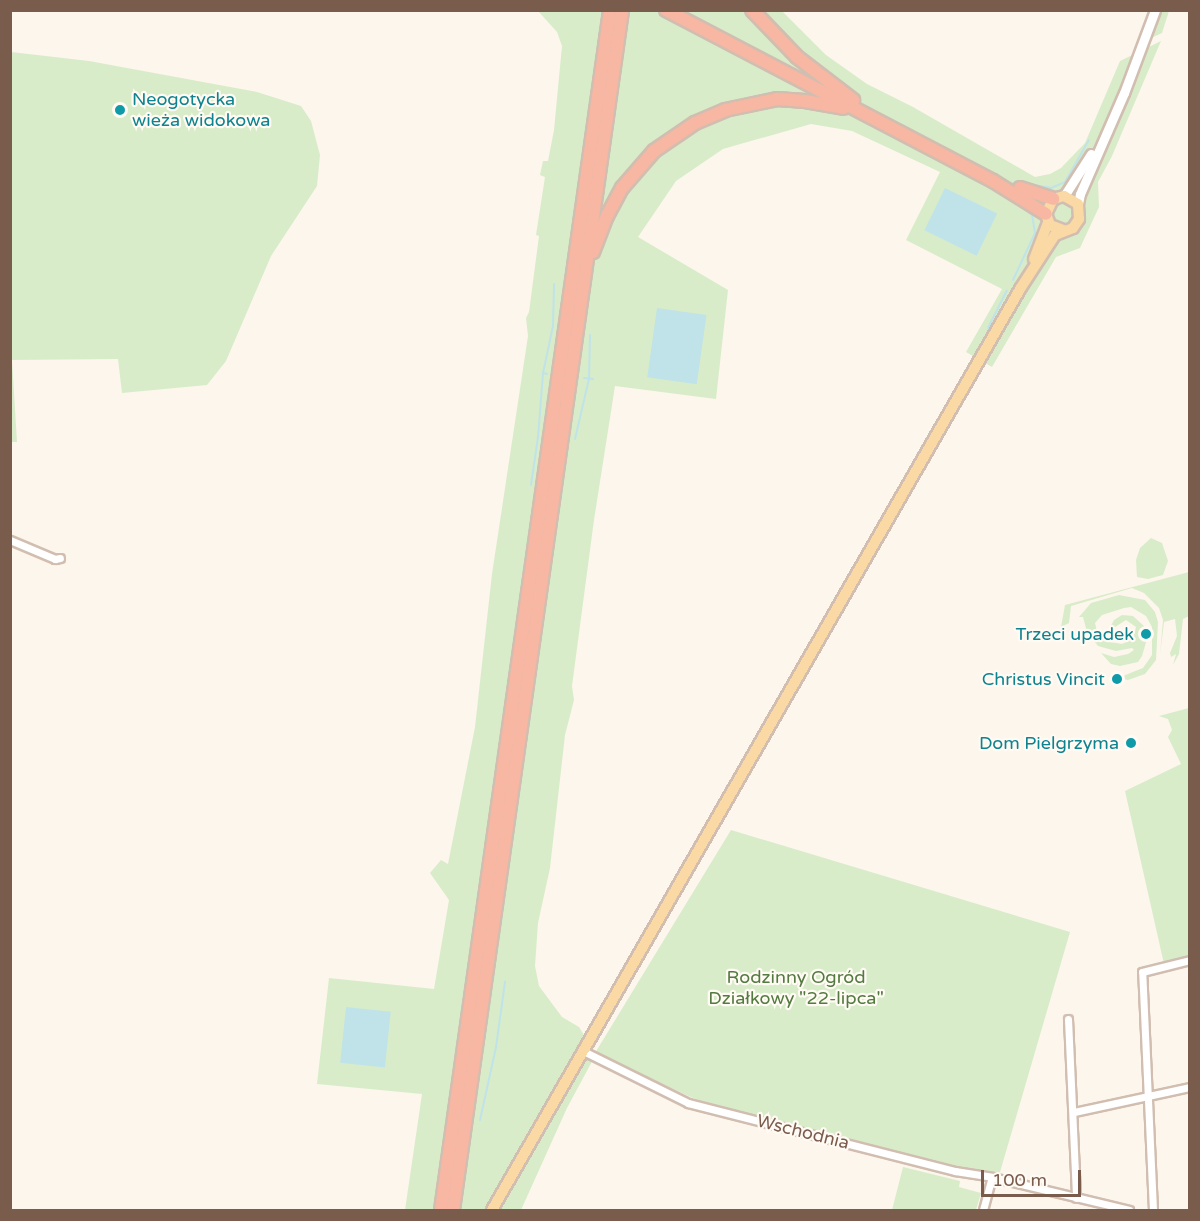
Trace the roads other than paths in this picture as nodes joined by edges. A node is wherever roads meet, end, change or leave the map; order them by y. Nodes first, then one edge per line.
1 (610, 10) edge
2 (622, 10) edge
3 (666, 10) edge
4 (682, 10) edge
5 (752, 10) edge
6 (1155, 10) edge
7 (856, 106) junction
8 (1111, 121) junction
9 (1058, 197) junction
10 (1078, 204) junction
11 (1047, 218) junction
12 (1063, 230) junction
13 (585, 274) junction
14 (1023, 284) junction
15 (10, 540) edge
16 (60, 558) dead end
17 (1190, 960) edge
18 (1068, 1018) dead end
19 (583, 1051) junction
20 (1190, 1087) edge
21 (1148, 1097) junction
22 (1074, 1112) junction
23 (992, 1177) junction
24 (1076, 1198) junction
25 (1102, 1207) edge
26 (441, 1210) edge
27 (453, 1210) edge
28 (492, 1210) edge
29 (983, 1210) edge
30 (1129, 1210) edge
31 (1153, 1210) edge

1 - 26 highway
2 - 13 highway
3 - 7 highway
4 - 7 highway
5 - 7 highway
6 - 8 main road
7 - 9 highway
7 - 11 highway
7 - 13 highway
8 - 9 main road
8 - 10 main road
9 - 10 main road
9 - 11 main road
10 - 12 main road
11 - 12 main road
11 - 14 main road
12 - 14 main road
13 - 27 highway
14 - 19 main road
15 - 16 street
17 - 21 street
18 - 22 street
19 - 23 street, Wschodnia
19 - 28 main road
20 - 21 street
21 - 22 street
21 - 31 street
22 - 24 street
23 - 24 street, Wschodnia
23 - 29 street
24 - 25 street, Wschodnia
25 - 30 street, Wschodnia

